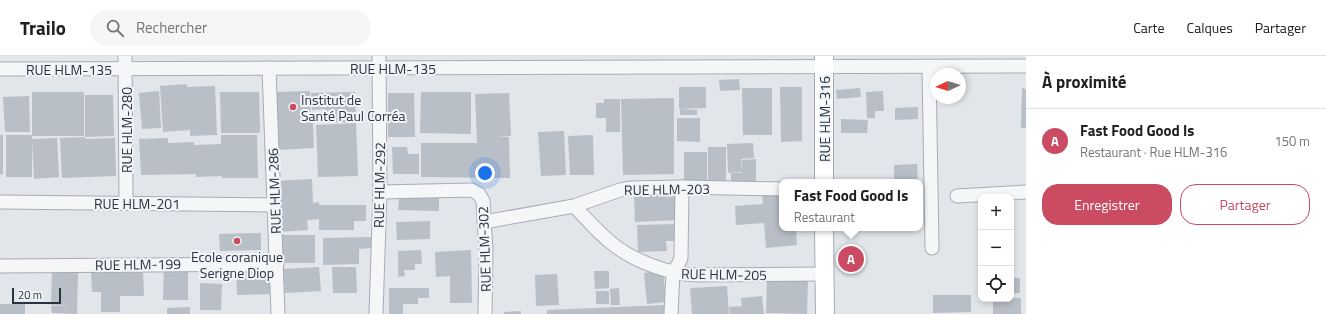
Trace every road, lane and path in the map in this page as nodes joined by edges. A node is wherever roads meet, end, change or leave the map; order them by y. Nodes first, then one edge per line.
1 (824, 61) edge
2 (125, 62) edge
3 (379, 62) edge
4 (442, 62) edge
5 (1026, 66) edge
6 (929, 67) junction
7 (269, 68) junction
8 (0, 69) edge
9 (824, 179) edge
10 (682, 187) junction
11 (779, 190) edge
12 (380, 192) junction
13 (1026, 192) edge
14 (957, 196) dead end
15 (0, 202) edge
16 (126, 203) junction
17 (274, 205) junction
18 (574, 206) junction
19 (484, 222) junction
20 (824, 231) edge
21 (932, 248) dead end
22 (277, 264) junction
23 (0, 266) edge
24 (673, 272) junction
25 (825, 274) junction
26 (278, 314) edge
27 (376, 314) edge
28 (485, 314) edge
29 (671, 314) edge
30 (825, 314) edge

1 - 4 street, RUE HLM-135
1 - 6 street, RUE HLM-135
1 - 9 street, RUE HLM-316
2 - 7 street, RUE HLM-135
2 - 8 street, RUE HLM-135
2 - 16 street, RUE HLM-280
3 - 4 street, RUE HLM-135
3 - 7 street, RUE HLM-135
3 - 12 street, RUE HLM-292
5 - 6 street, RUE HLM-135
6 - 21 street
7 - 17 street, RUE HLM-286
10 - 11 street, RUE HLM-203
10 - 18 street, RUE HLM-203
10 - 24 street
12 - 19 street, RUE HLM-302
12 - 27 street, RUE HLM-292
13 - 14 street
15 - 16 street, RUE HLM-201
16 - 17 street, RUE HLM-201
17 - 22 street, RUE HLM-286
18 - 19 street, RUE HLM-203
18 - 24 street, RUE HLM-205
19 - 28 street, RUE HLM-302
20 - 25 street
22 - 23 street, RUE HLM-199
22 - 26 street, RUE HLM-286
24 - 25 street, RUE HLM-205
24 - 29 street
25 - 30 street

